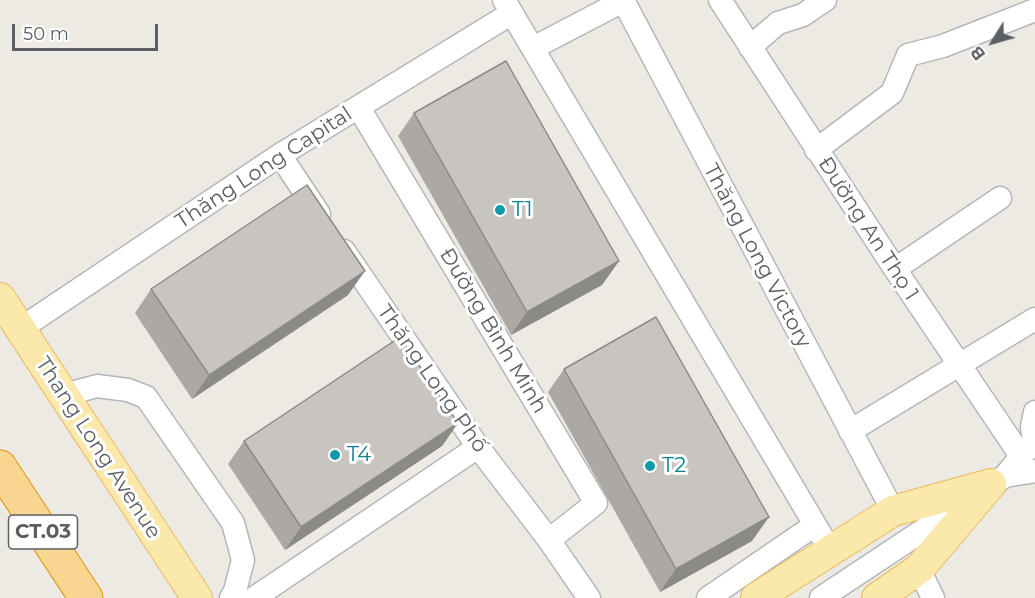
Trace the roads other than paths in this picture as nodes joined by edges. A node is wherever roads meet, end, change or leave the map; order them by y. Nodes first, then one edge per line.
1 (720, 0) edge
2 (825, 0) edge
3 (623, 1) edge
4 (508, 7) edge
5 (1035, 10) edge
6 (750, 47) junction
7 (533, 48) junction
8 (359, 108) junction
9 (816, 150) junction
10 (280, 155) junction
11 (1000, 198) dead end
12 (894, 269) junction
13 (0, 298) edge
14 (1035, 319) edge
15 (20, 329) junction
16 (959, 366) junction
17 (63, 395) junction
18 (1035, 412) edge
19 (850, 431) junction
20 (478, 447) junction
21 (1031, 454) edge
22 (0, 467) edge
23 (998, 480) junction
24 (893, 511) junction
25 (815, 525) junction
26 (549, 540) junction
27 (831, 550) junction
28 (919, 569) junction
29 (86, 598) edge
30 (196, 598) edge
31 (231, 598) edge
32 (254, 598) edge
33 (589, 598) edge
34 (708, 598) edge
35 (756, 598) edge
36 (821, 598) edge
37 (877, 598) edge
38 (933, 598) edge

1 - 6 street, Đường An Thọ 1
2 - 6 street
3 - 7 street
3 - 19 street, Thăng Long Victory
4 - 7 street
4 - 8 street, Thăng Long Capital
5 - 9 street
6 - 9 street, Đường An Thọ 1
7 - 25 street
8 - 10 street, Thăng Long Capital
8 - 26 street, Đường Bình Minh
9 - 12 street, Đường An Thọ 1
10 - 15 street, Thăng Long Capital
10 - 20 street, Thăng Long Phố
11 - 12 street
12 - 16 street, Đường An Thọ 1
13 - 15 main road, Thang Long Avenue
14 - 16 street
15 - 17 main road, Thang Long Avenue
16 - 19 street
16 - 21 street, Đường An Thọ 1
17 - 30 main road, Thang Long Avenue
17 - 31 street
18 - 21 street
19 - 24 street, Thăng Long Victory
20 - 26 street, Thăng Long Phố
20 - 32 street
21 - 23 street
22 - 29 highway, CT.03
23 - 24 main road
23 - 28 main road
23 - 36 street
24 - 27 main road
25 - 27 street
25 - 34 street
26 - 33 street, Thăng Long Phố
27 - 35 main road
28 - 37 main road
28 - 38 street

